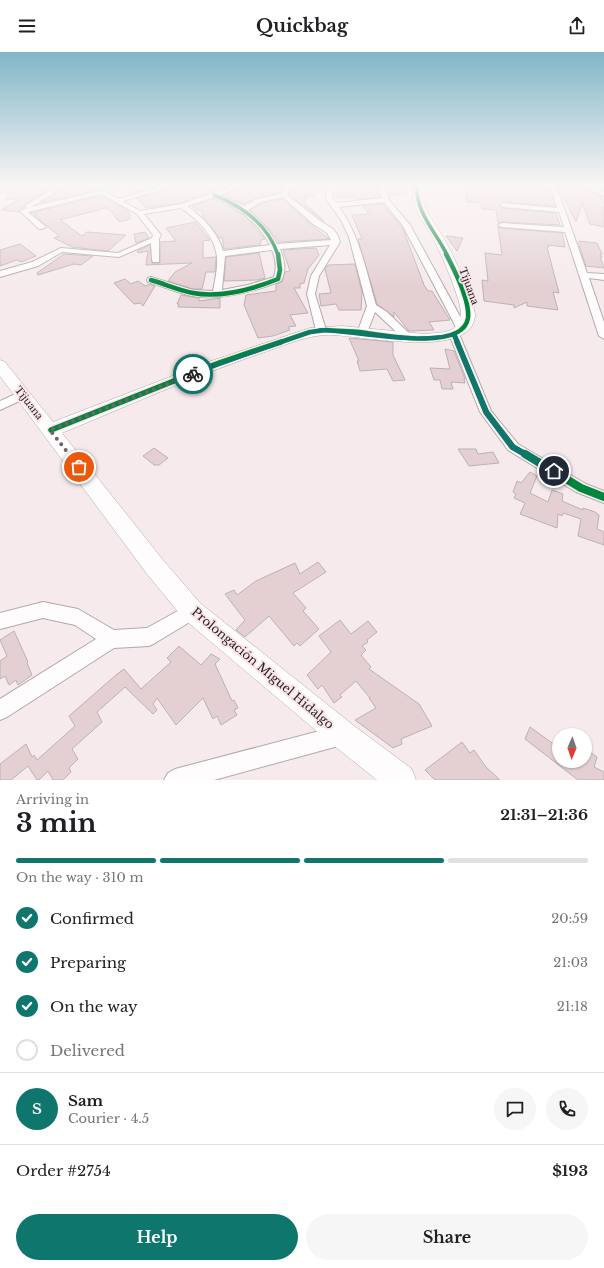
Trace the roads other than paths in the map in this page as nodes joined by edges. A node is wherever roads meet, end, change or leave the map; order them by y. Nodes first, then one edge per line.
1 (32, 219) edge
2 (145, 219) edge
3 (198, 219) edge
4 (253, 219) edge
5 (312, 219) edge
6 (401, 219) edge
7 (426, 219) edge
8 (564, 219) edge
9 (345, 220) joint
10 (502, 225) dead end
11 (42, 227) dead end
12 (568, 230) junction
13 (330, 231) junction
14 (155, 239) junction
15 (336, 242) junction
16 (275, 247) junction
17 (221, 254) junction
18 (156, 260) dead end
19 (0, 274) edge
20 (582, 275) junction
21 (604, 277) edge
22 (151, 280) dead end
23 (217, 293) junction
24 (372, 306) junction
25 (321, 330) junction
26 (458, 331) junction
27 (362, 333) junction
28 (604, 336) edge
29 (409, 338) junction
30 (0, 365) edge
31 (22, 395) junction
32 (0, 406) edge
33 (50, 430) junction
34 (604, 497) edge
35 (192, 611) junction
36 (0, 621) edge
37 (112, 639) junction
38 (0, 710) edge
39 (343, 735) junction
40 (175, 780) edge
41 (401, 780) edge

1 - 11 street
2 - 14 street
3 - 17 street
4 - 16 street
5 - 13 street
6 - 26 street
7 - 26 street, Tijuana
8 - 12 street
9 - 13 street
9 - 24 street
10 - 12 street
12 - 20 street
13 - 15 street
14 - 18 street
14 - 19 street
15 - 16 street
15 - 25 street
16 - 17 street
16 - 23 street
17 - 23 street
20 - 21 street
20 - 28 street
22 - 23 street
24 - 27 street
24 - 29 street
25 - 27 street, Tijuana
25 - 33 street, Tijuana
26 - 29 street, Tijuana
26 - 34 street
27 - 29 street, Tijuana
30 - 31 street, Tijuana
31 - 32 street
31 - 33 street, Tijuana
33 - 35 street, Prolongación Miguel Hidalgo
35 - 37 street
35 - 39 street, Prolongación Miguel Hidalgo
36 - 37 street
37 - 38 street
39 - 40 street
39 - 41 street, Prolongación Miguel Hidalgo

